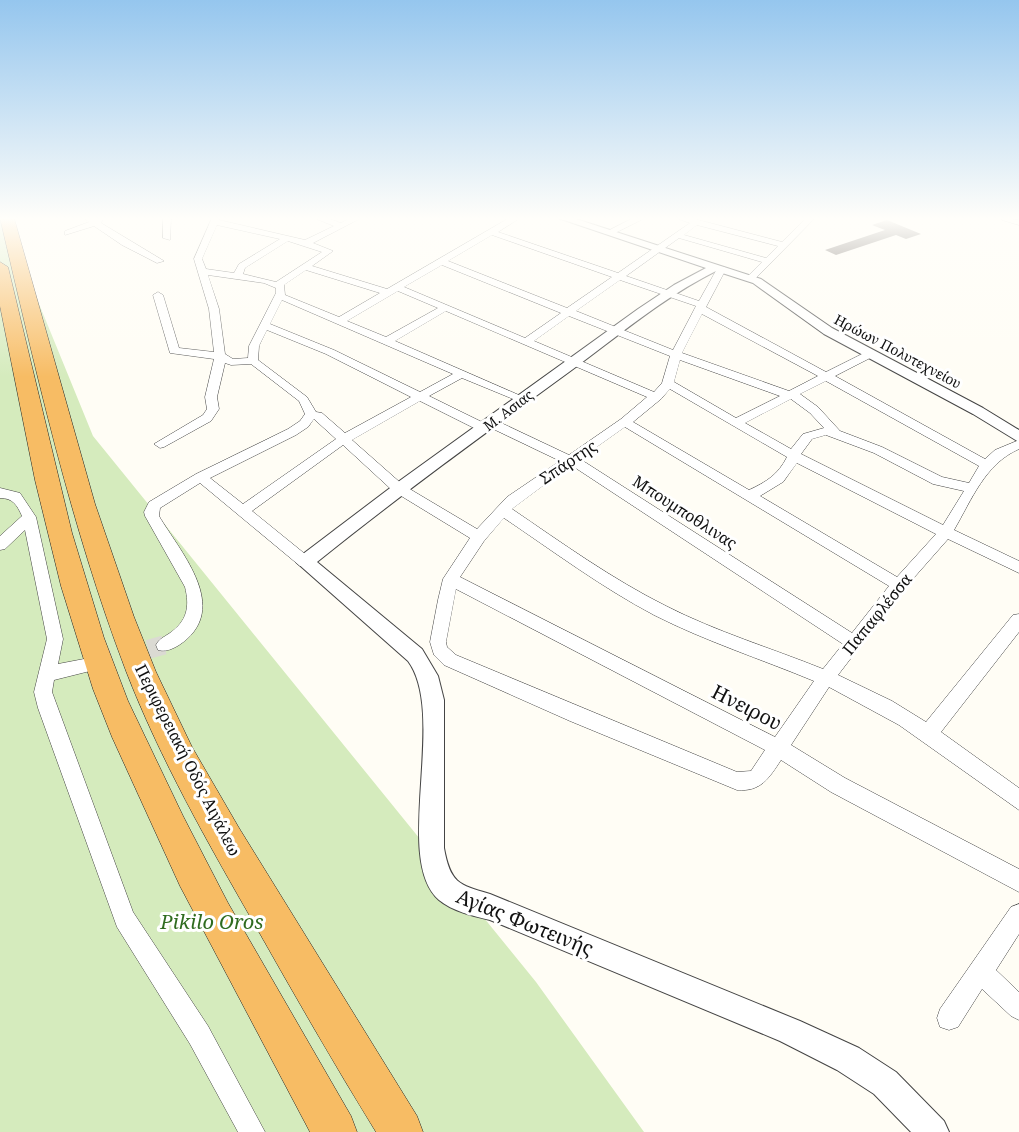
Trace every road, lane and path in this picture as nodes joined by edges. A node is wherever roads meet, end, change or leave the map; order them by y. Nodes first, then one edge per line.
1 (1, 271) edge
2 (20, 271) edge
3 (201, 271) joint
4 (238, 271) edge
5 (300, 271) edge
6 (318, 271) edge
7 (427, 271) edge
8 (464, 271) edge
9 (601, 271) edge
10 (626, 271) edge
11 (712, 271) edge
12 (718, 271) edge
13 (728, 271) edge
14 (758, 271) edge
15 (239, 276) junction
16 (618, 277) junction
17 (751, 278) junction
18 (279, 290) junction
19 (394, 291) junction
20 (668, 294) junction
21 (158, 295) dead end
22 (702, 307) junction
23 (445, 308) junction
24 (567, 312) junction
25 (341, 320) junction
26 (265, 325) junction
27 (615, 331) junction
28 (389, 340) junction
29 (527, 341) junction
30 (676, 354) junction
31 (870, 354) junction
32 (220, 356) junction
33 (253, 361) junction
34 (574, 362) junction
35 (462, 373) junction
36 (826, 377) junction
37 (668, 383) junction
38 (788, 396) junction
39 (418, 397) junction
40 (657, 397) junction
41 (522, 399) junction
42 (311, 414) junction
43 (625, 422) junction
44 (737, 422) junction
45 (488, 426) junction
46 (834, 432) junction
47 (1019, 437) edge
48 (344, 439) junction
49 (160, 444) dead end
50 (1019, 444) edge
51 (794, 456) junction
52 (572, 460) junction
53 (986, 465) junction
54 (201, 477) junction
55 (398, 488) junction
56 (973, 488) junction
57 (0, 493) edge
58 (749, 496) junction
59 (503, 510) junction
60 (242, 511) junction
61 (29, 517) junction
62 (946, 532) junction
63 (479, 537) junction
64 (0, 545) edge
65 (305, 562) junction
66 (1019, 567) edge
67 (451, 579) junction
68 (899, 585) junction
69 (1019, 620) edge
70 (854, 643) junction
71 (164, 645) tunnel mouth
72 (84, 666) tunnel mouth
73 (47, 674) junction
74 (826, 678) junction
75 (929, 733) junction
76 (777, 747) junction
77 (737, 781) joint
78 (1019, 800) edge
79 (1019, 881) edge
80 (1019, 915) edge
81 (980, 971) junction
82 (1019, 1008) edge
83 (949, 1018) dead end
84 (252, 1132) edge
85 (334, 1132) edge
86 (401, 1132) edge
87 (933, 1132) edge

1 - 85 highway
2 - 86 highway, Περιφερειακή Οδός Αιγάλεω
3 - 15 street
3 - 32 street
4 - 15 street
5 - 18 street
6 - 19 street
7 - 19 street
8 - 24 street
9 - 16 street
10 - 16 street
11 - 20 street, Μ. Ασιας
12 - 22 street, Σπάρτης
13 - 17 street, Ηρώων Πολυτεχνείου
14 - 17 street
15 - 18 street
16 - 20 street
16 - 24 street
17 - 31 street, Ηρώων Πολυτεχνείου
18 - 25 street
18 - 26 street
19 - 23 street
19 - 25 street
20 - 22 street
20 - 27 street, Μ. Ασιας
21 - 32 street
22 - 30 street, Σπάρτης
22 - 36 street
23 - 28 street
23 - 29 street
24 - 27 street
24 - 29 street
25 - 28 street
26 - 33 street
26 - 39 street, Μπουμποθλινας
27 - 30 street
27 - 34 street, Μ. Ασιας
28 - 35 street
29 - 34 street
30 - 37 street, Σπάρτης
30 - 38 street
31 - 36 street
31 - 47 street, Ηρώων Πολυτεχνείου
32 - 33 street
32 - 49 street
33 - 42 street
34 - 40 street
34 - 41 street, Μ. Ασιας
35 - 39 street
35 - 41 street
36 - 38 street
36 - 53 street
37 - 40 street, Σπάρτης
37 - 44 street
38 - 44 street
38 - 46 street
39 - 45 street, Μπουμποθλινας
39 - 48 street
40 - 43 street, Σπάρτης
41 - 45 street, Μ. Ασιας
42 - 48 street
42 - 54 street
43 - 52 street, Σπάρτης
43 - 58 street
44 - 51 street
45 - 52 street, Μπουμποθλινας
45 - 55 street, Μ. Ασιας
46 - 51 street
46 - 56 street
48 - 55 street
48 - 60 street
50 - 53 street, Παπαφλέσσα
51 - 58 street
51 - 62 street
52 - 59 street, Σπάρτης
52 - 70 street, Μπουμποθλινας
53 - 56 street, Παπαφλέσσα
54 - 60 street, Αγίας Φωτεινής
54 - 71 street
55 - 63 street
55 - 65 street, Μ. Ασιας
56 - 62 street, Παπαφλέσσα
57 - 61 street
58 - 68 street
59 - 63 street, Σπάρτης
59 - 74 street
60 - 65 street, Αγίας Φωτεινής
61 - 64 street
61 - 73 street
62 - 66 street
62 - 68 street, Παπαφλέσσα
63 - 67 street, Σπάρτης
65 - 87 street, Αγίας Φωτεινής
67 - 76 street, Ηνειρου
67 - 77 street, Σπάρτης
68 - 70 street, Παπαφλέσσα
69 - 75 street
70 - 74 street, Παπαφλέσσα
72 - 73 street
73 - 84 street
74 - 75 street
74 - 76 street, Παπαφλέσσα
75 - 78 street
76 - 77 street, Παπαφλέσσα
76 - 79 street, Ηνειρου
80 - 81 street
81 - 82 street
81 - 83 street

